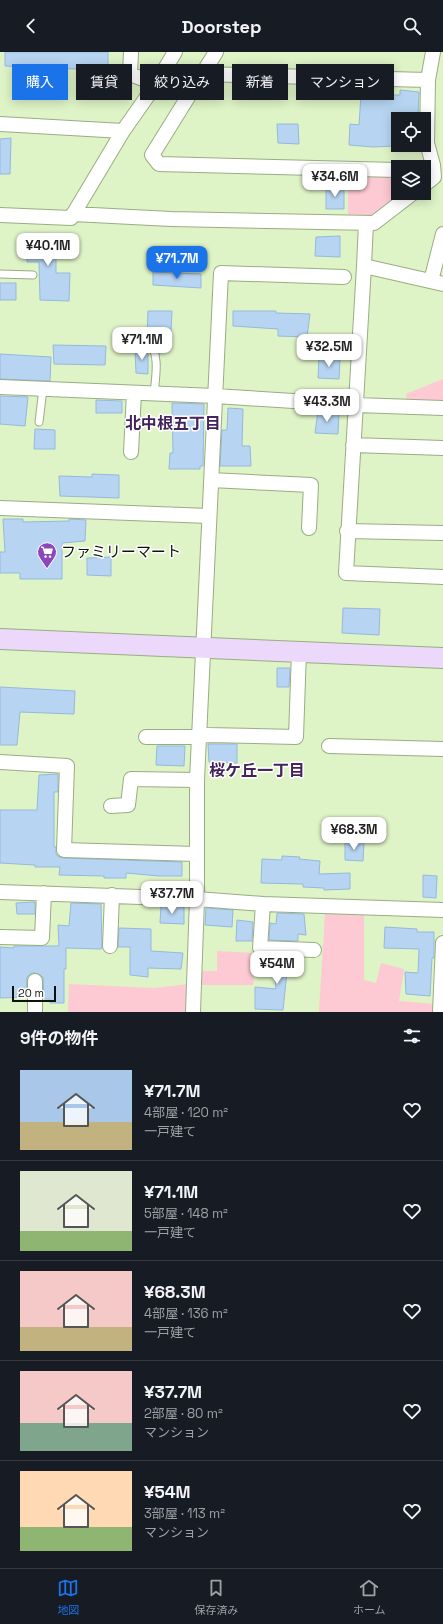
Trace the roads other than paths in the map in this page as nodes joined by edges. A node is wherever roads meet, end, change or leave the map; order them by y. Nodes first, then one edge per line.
1 (131, 52) edge
2 (175, 52) edge
3 (216, 52) edge
4 (433, 52) edge
5 (168, 64) edge
6 (208, 64) edge
7 (224, 75) edge
8 (140, 78) edge
9 (428, 80) junction
10 (145, 100) edge
11 (185, 100) edge
12 (0, 124) edge
13 (123, 131) junction
14 (433, 165) edge
15 (391, 170) edge
16 (431, 179) edge
17 (404, 200) edge
18 (73, 214) junction
19 (0, 215) edge
20 (366, 223) junction
21 (443, 234) edge
22 (364, 266) junction
23 (0, 274) edge
24 (33, 275) dead end
25 (344, 277) dead end
26 (437, 282) edge
27 (133, 337) dead end
28 (0, 387) edge
29 (43, 389) junction
30 (134, 393) junction
31 (154, 394) junction
32 (215, 396) junction
33 (356, 404) junction
34 (443, 408) edge
35 (39, 422) dead end
36 (353, 445) junction
37 (443, 448) edge
38 (130, 452) dead end
39 (211, 480) junction
40 (0, 508) edge
41 (209, 516) junction
42 (309, 528) dead end
43 (348, 531) junction
44 (443, 533) edge
45 (443, 577) edge
46 (0, 639) edge
47 (203, 647) junction
48 (299, 651) junction
49 (443, 658) edge
50 (200, 737) junction
51 (146, 738) dead end
52 (329, 746) dead end
53 (443, 749) edge
54 (0, 762) edge
55 (197, 780) junction
56 (111, 806) dead end
57 (196, 854) junction
58 (0, 892) edge
59 (44, 893) junction
60 (112, 895) junction
61 (196, 899) junction
62 (262, 904) junction
63 (443, 910) edge
64 (0, 937) edge
65 (443, 942) edge
66 (110, 946) dead end
67 (314, 950) dead end
68 (35, 981) dead end
69 (35, 1012) edge
70 (193, 1012) edge
71 (440, 1012) edge

1 - 8 street
2 - 5 street
3 - 6 street
4 - 9 street
7 - 9 street
9 - 14 street
10 - 13 street
11 - 15 street
12 - 13 street
13 - 18 street
14 - 16 street
17 - 20 street
18 - 19 street
18 - 20 street
20 - 22 street
21 - 26 street
22 - 26 street
22 - 33 street
23 - 24 lane
25 - 32 street
27 - 31 lane
28 - 29 street
29 - 30 street
29 - 35 lane
30 - 31 street
30 - 38 street
31 - 32 street
32 - 33 street
32 - 39 street
33 - 34 street
33 - 36 street
36 - 37 street
36 - 43 street
39 - 41 street
39 - 42 street
40 - 41 street
41 - 47 street
43 - 44 street
43 - 45 street
46 - 47 street
47 - 48 street
47 - 50 street
48 - 49 street
48 - 50 street
50 - 51 street
50 - 55 street
52 - 53 street
54 - 57 street
55 - 56 street
55 - 57 street
57 - 61 street
58 - 59 street
59 - 60 street
59 - 64 street
60 - 61 street
60 - 66 street
61 - 62 street
61 - 70 street
62 - 63 street
62 - 67 street
65 - 71 street
68 - 69 street

